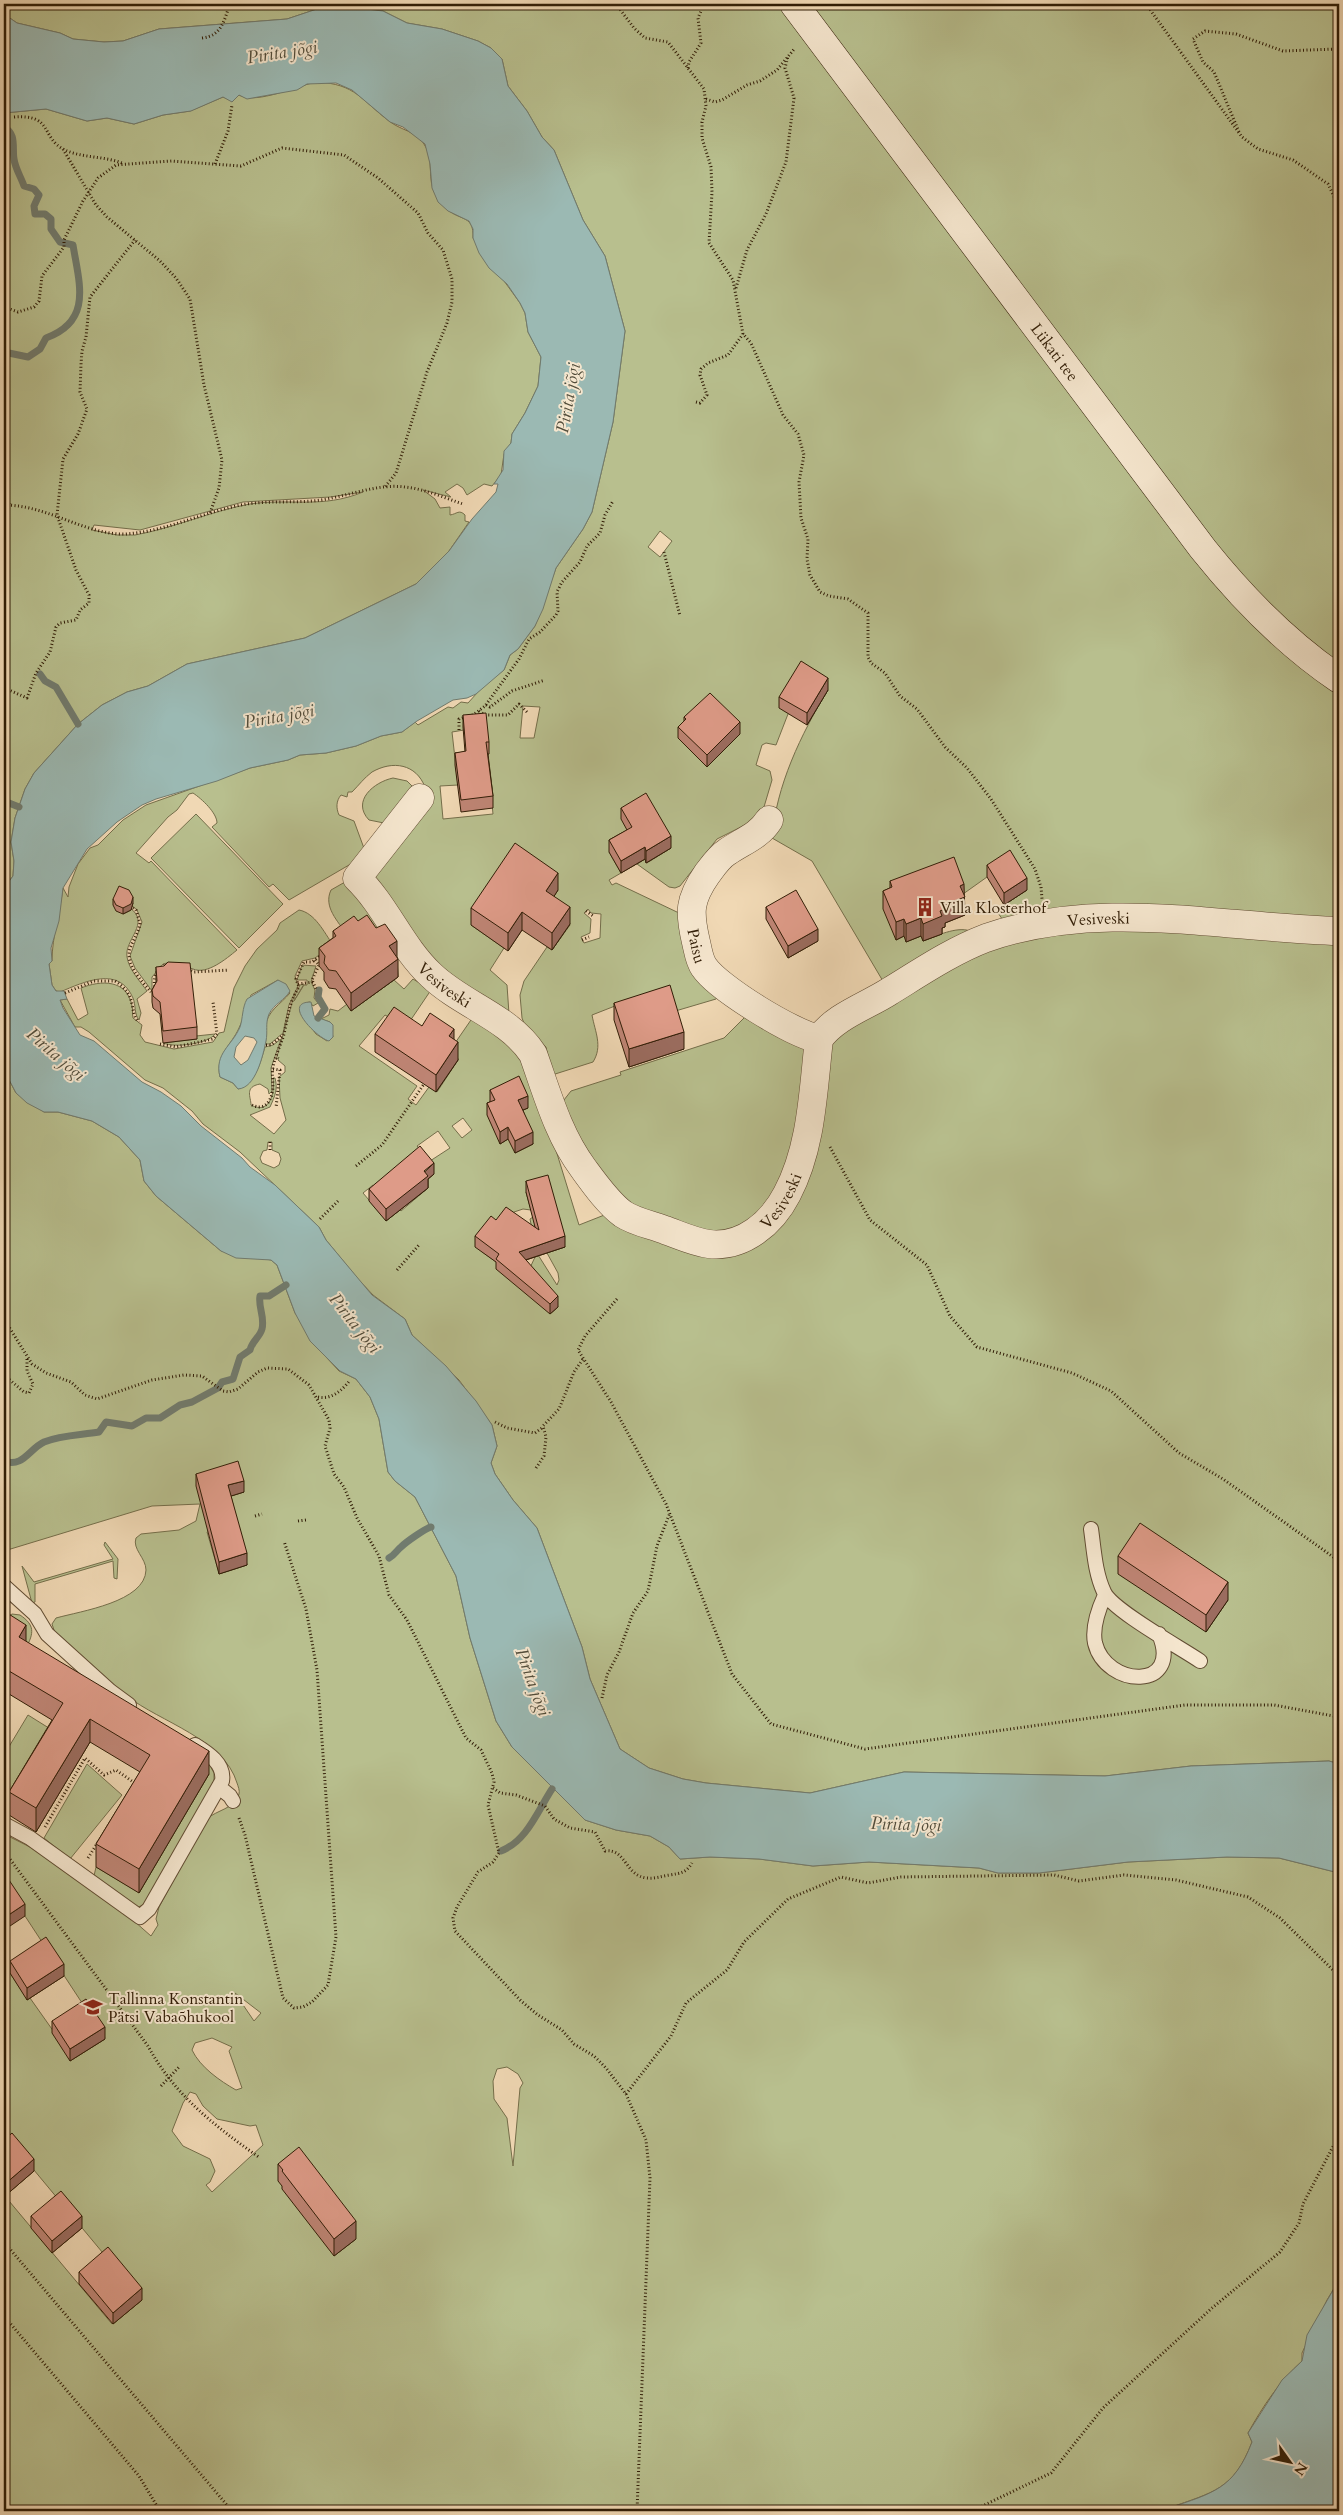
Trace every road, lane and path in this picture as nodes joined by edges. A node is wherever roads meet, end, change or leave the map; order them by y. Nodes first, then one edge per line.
1 (230, 4) edge
2 (616, 4) edge
3 (704, 4) edge
4 (794, 4) edge
5 (1146, 4) edge
6 (812, 28) junction
7 (202, 38) dead end
8 (1339, 47) edge
9 (788, 56) junction
10 (688, 69) junction
11 (706, 99) junction
12 (232, 105) dead end
13 (14, 117) dead end
14 (1242, 137) junction
15 (63, 149) junction
16 (122, 164) junction
17 (214, 164) junction
18 (87, 193) junction
19 (1338, 204) edge
20 (135, 240) junction
21 (736, 290) junction
22 (4, 308) edge
23 (743, 334) junction
24 (696, 402) dead end
25 (385, 487) junction
26 (4, 499) edge
27 (613, 501) dead end
28 (463, 504) dead end
29 (4, 505) edge
30 (10, 505) junction
31 (210, 513) junction
32 (57, 515) junction
33 (664, 552) dead end
34 (680, 616) dead end
35 (1339, 679) edge
36 (545, 680) dead end
37 (4, 691) edge
38 (486, 705) junction
39 (479, 711) junction
40 (527, 712) dead end
41 (459, 730) dead end
42 (420, 798) dead end
43 (769, 820) dead end
44 (130, 906) edge
45 (586, 911) dead end
46 (593, 916) dead end
47 (1044, 922) junction
48 (1339, 931) edge
49 (589, 937) dead end
50 (582, 940) dead end
51 (327, 952) edge
52 (315, 960) junction
53 (175, 964) edge
54 (185, 966) edge
55 (229, 970) dead end
56 (312, 982) junction
57 (298, 984) junction
58 (316, 989) dead end
59 (65, 993) dead end
60 (213, 1002) dead end
61 (139, 1022) dead end
62 (284, 1034) junction
63 (819, 1039) junction
64 (160, 1044) dead end
65 (266, 1046) dead end
66 (273, 1069) junction
67 (424, 1084) edge
68 (252, 1104) dead end
69 (276, 1108) dead end
70 (270, 1142) dead end
71 (829, 1144) dead end
72 (270, 1150) dead end
73 (356, 1166) dead end
74 (338, 1201) dead end
75 (320, 1219) dead end
76 (419, 1245) dead end
77 (397, 1270) dead end
78 (617, 1299) dead end
79 (4, 1319) edge
80 (27, 1359) junction
81 (583, 1359) junction
82 (4, 1375) edge
83 (350, 1380) dead end
84 (317, 1397) junction
85 (494, 1422) dead end
86 (542, 1428) junction
87 (536, 1468) dead end
88 (262, 1514) dead end
89 (670, 1515) junction
90 (256, 1516) dead end
91 (306, 1520) dead end
92 (298, 1521) dead end
93 (1091, 1529) dead end
94 (284, 1541) dead end
95 (1339, 1561) edge
96 (4, 1586) edge
97 (1105, 1595) junction
98 (1159, 1634) junction
99 (1200, 1661) dead end
100 (602, 1698) dead end
101 (137, 1710) edge
102 (1339, 1717) edge
103 (180, 1736) edge
104 (219, 1787) junction
105 (493, 1788) junction
106 (131, 1792) edge
107 (232, 1801) joint
108 (4, 1824) edge
109 (102, 1837) edge
110 (36, 1842) junction
111 (4, 1851) edge
112 (88, 1859) dead end
113 (692, 1863) dead end
114 (1339, 1979) edge
115 (180, 2066) dead end
116 (161, 2086) dead end
117 (626, 2094) junction
118 (1339, 2134) edge
119 (260, 2158) dead end
120 (4, 2242) edge
121 (4, 2316) edge
122 (160, 2511) edge
123 (232, 2511) edge
124 (637, 2511) edge
125 (972, 2511) edge

1 - 7 path
2 - 10 path
3 - 10 path
4 - 6 street, Lükati tee
5 - 14 path
6 - 9 path
6 - 35 street, Lükati tee
8 - 14 path
9 - 11 path
9 - 21 path
10 - 11 path
11 - 21 path
12 - 17 path
13 - 15 path
14 - 19 path
15 - 16 path
15 - 18 path
16 - 17 path
16 - 18 path
17 - 25 path
18 - 20 path
18 - 22 path
20 - 31 path
20 - 32 path
21 - 23 path
23 - 24 path
23 - 47 path
25 - 28 path
25 - 31 path
26 - 30 path
27 - 38 path
29 - 30 path
30 - 32 path
31 - 32 path
32 - 37 path
33 - 34 path
36 - 38 path
38 - 39 path
39 - 40 path
39 - 41 path
42 - 63 street, Vesiveski
43 - 63 street, Paisu
44 - 53 path
45 - 46 path
47 - 48 street, Vesiveski
47 - 63 street, Vesiveski
49 - 50 path
51 - 52 path
52 - 56 path
52 - 57 path
54 - 55 path
56 - 57 path
56 - 58 path
57 - 62 path
59 - 61 path
60 - 64 path
62 - 65 path
62 - 66 path
66 - 68 path
66 - 69 path
67 - 73 path
70 - 72 path
71 - 95 path
74 - 75 path
76 - 77 path
78 - 81 path
79 - 80 path
80 - 82 path
80 - 84 path
81 - 86 path
81 - 89 path
83 - 84 path
84 - 105 path
85 - 86 path
86 - 87 path
88 - 90 path
89 - 100 path
89 - 102 path
91 - 92 path
93 - 97 lane
94 - 107 path
96 - 101 lane
97 - 98 lane
97 - 98 lane
98 - 99 lane
103 - 104 lane
104 - 107 lane
104 - 110 lane
105 - 113 path
105 - 117 path
106 - 110 path
108 - 110 lane
109 - 112 path
111 - 119 path
114 - 117 path
115 - 116 path, bridge
117 - 124 path
118 - 125 path
120 - 123 path
121 - 122 path

